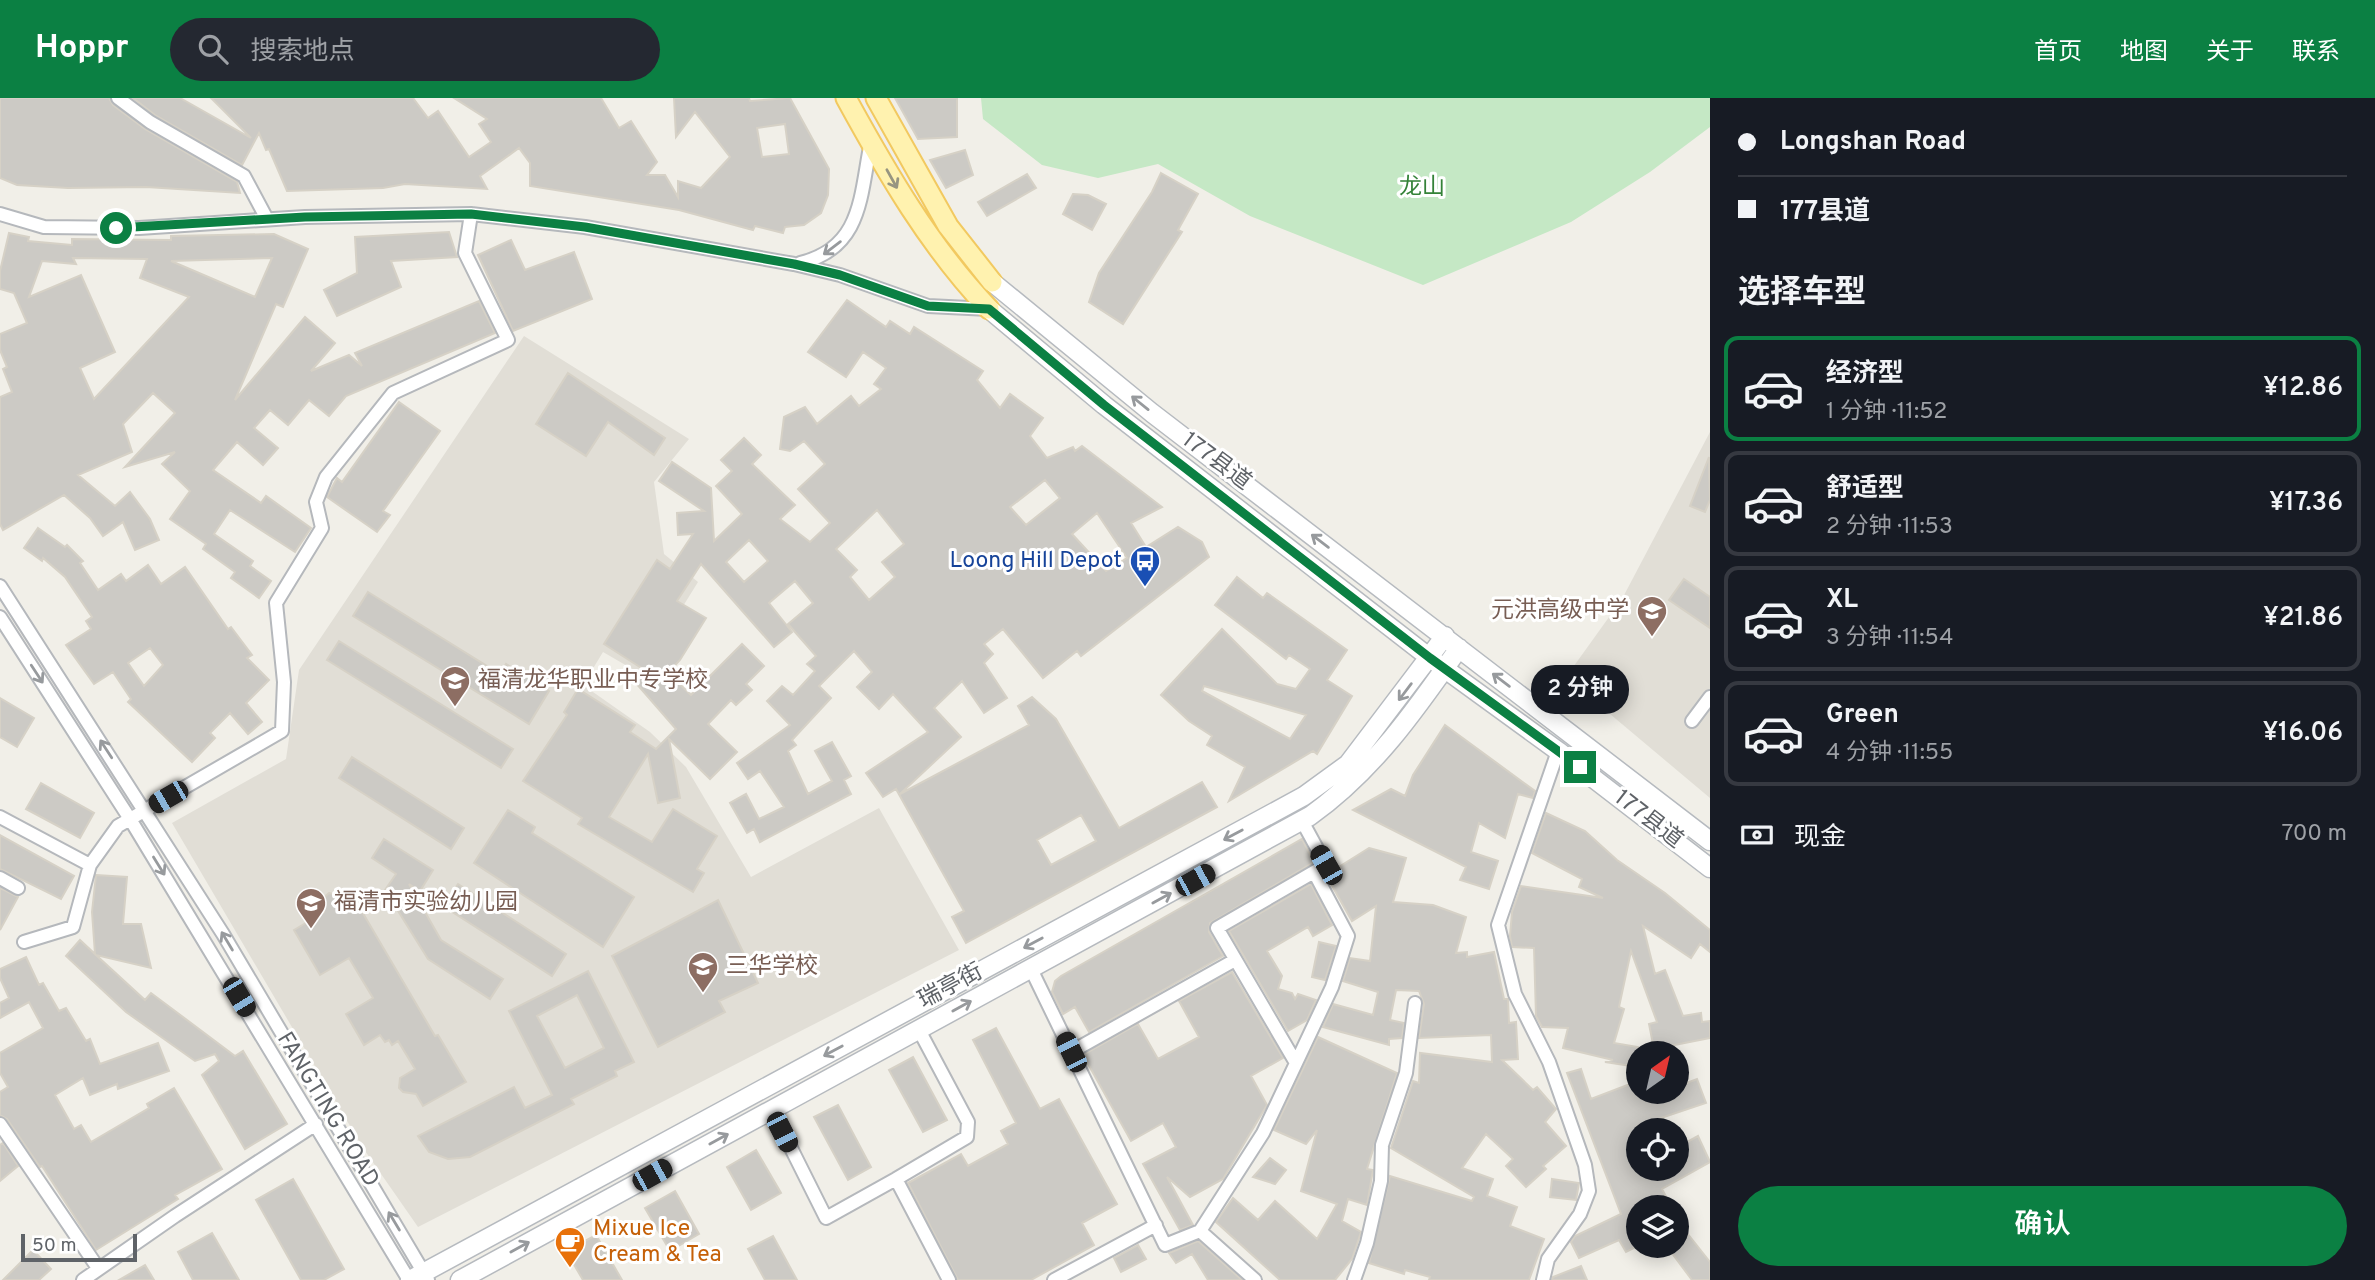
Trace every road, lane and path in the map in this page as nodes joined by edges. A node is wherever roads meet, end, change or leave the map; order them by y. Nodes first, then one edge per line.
1 (118, 98) edge
2 (846, 98) edge
3 (876, 98) edge
4 (871, 142) junction
5 (0, 214) edge
6 (471, 214) junction
7 (267, 219) junction
8 (794, 264) junction
9 (992, 282) joint
10 (989, 309) junction
11 (0, 586) edge
12 (0, 617) edge
13 (1445, 636) junction
14 (1459, 648) junction
15 (1438, 663) junction
16 (1710, 696) edge
17 (1692, 721) dead end
18 (1558, 751) junction
19 (146, 810) junction
20 (0, 817) edge
21 (130, 819) junction
22 (1302, 821) junction
23 (1710, 841) edge
24 (90, 864) junction
25 (1710, 868) edge
26 (1314, 872) junction
27 (0, 878) edge
28 (18, 888) dead end
29 (24, 942) dead end
30 (1236, 960) junction
31 (1031, 969) junction
32 (1415, 1003) dead end
33 (919, 1030) junction
34 (1071, 1052) junction
35 (1296, 1063) junction
36 (772, 1110) junction
37 (0, 1124) edge
38 (316, 1124) junction
39 (896, 1179) junction
40 (1156, 1225) junction
41 (1199, 1231) junction
42 (98, 1268) junction
43 (418, 1278) edge
44 (83, 1280) edge
45 (460, 1280) edge
46 (949, 1280) edge
47 (1054, 1280) edge
48 (1255, 1280) edge
49 (1354, 1280) edge
50 (1544, 1280) edge

1 - 7 street
2 - 4 main road
3 - 9 main road
4 -> 8 street
4 -> 10 main road
5 - 7 street
6 - 7 street
6 - 8 street
6 - 19 street
8 - 10 street
13 -> 9 main road, 177县道
10 - 15 main road, 177县道
19 -> 11 street, FANGTING ROAD
12 -> 21 street, FANGTING ROAD
13 - 14 main road, 177县道
13 - 15 main road, 瑞亭街
14 - 15 main road, 瑞亭街
23 -> 14 main road, 177县道
15 - 18 main road, 177县道
15 - 22 main road, 瑞亭街
15 -> 43 main road, 瑞亭街
16 - 17 street
18 - 25 main road, 177县道
18 - 50 street
19 - 21 street
43 -> 19 street, FANGTING ROAD
20 - 24 street
21 - 24 street
21 -> 38 street, FANGTING ROAD
22 - 26 street
31 -> 22 main road, 瑞亭街
24 - 29 street
26 - 30 street
26 - 35 street
27 - 28 street
30 - 34 street
30 - 35 street
33 -> 31 main road, 瑞亭街
31 - 34 street
32 - 49 street
33 - 36 main road, 瑞亭街
33 - 39 street
34 - 40 street
35 - 41 street
36 - 39 street
45 -> 36 main road, 瑞亭街
37 - 42 street
38 - 42 street
38 - 43 street, FANGTING ROAD
39 - 46 street
40 - 41 street
40 - 47 street
41 - 48 street
42 - 44 street

